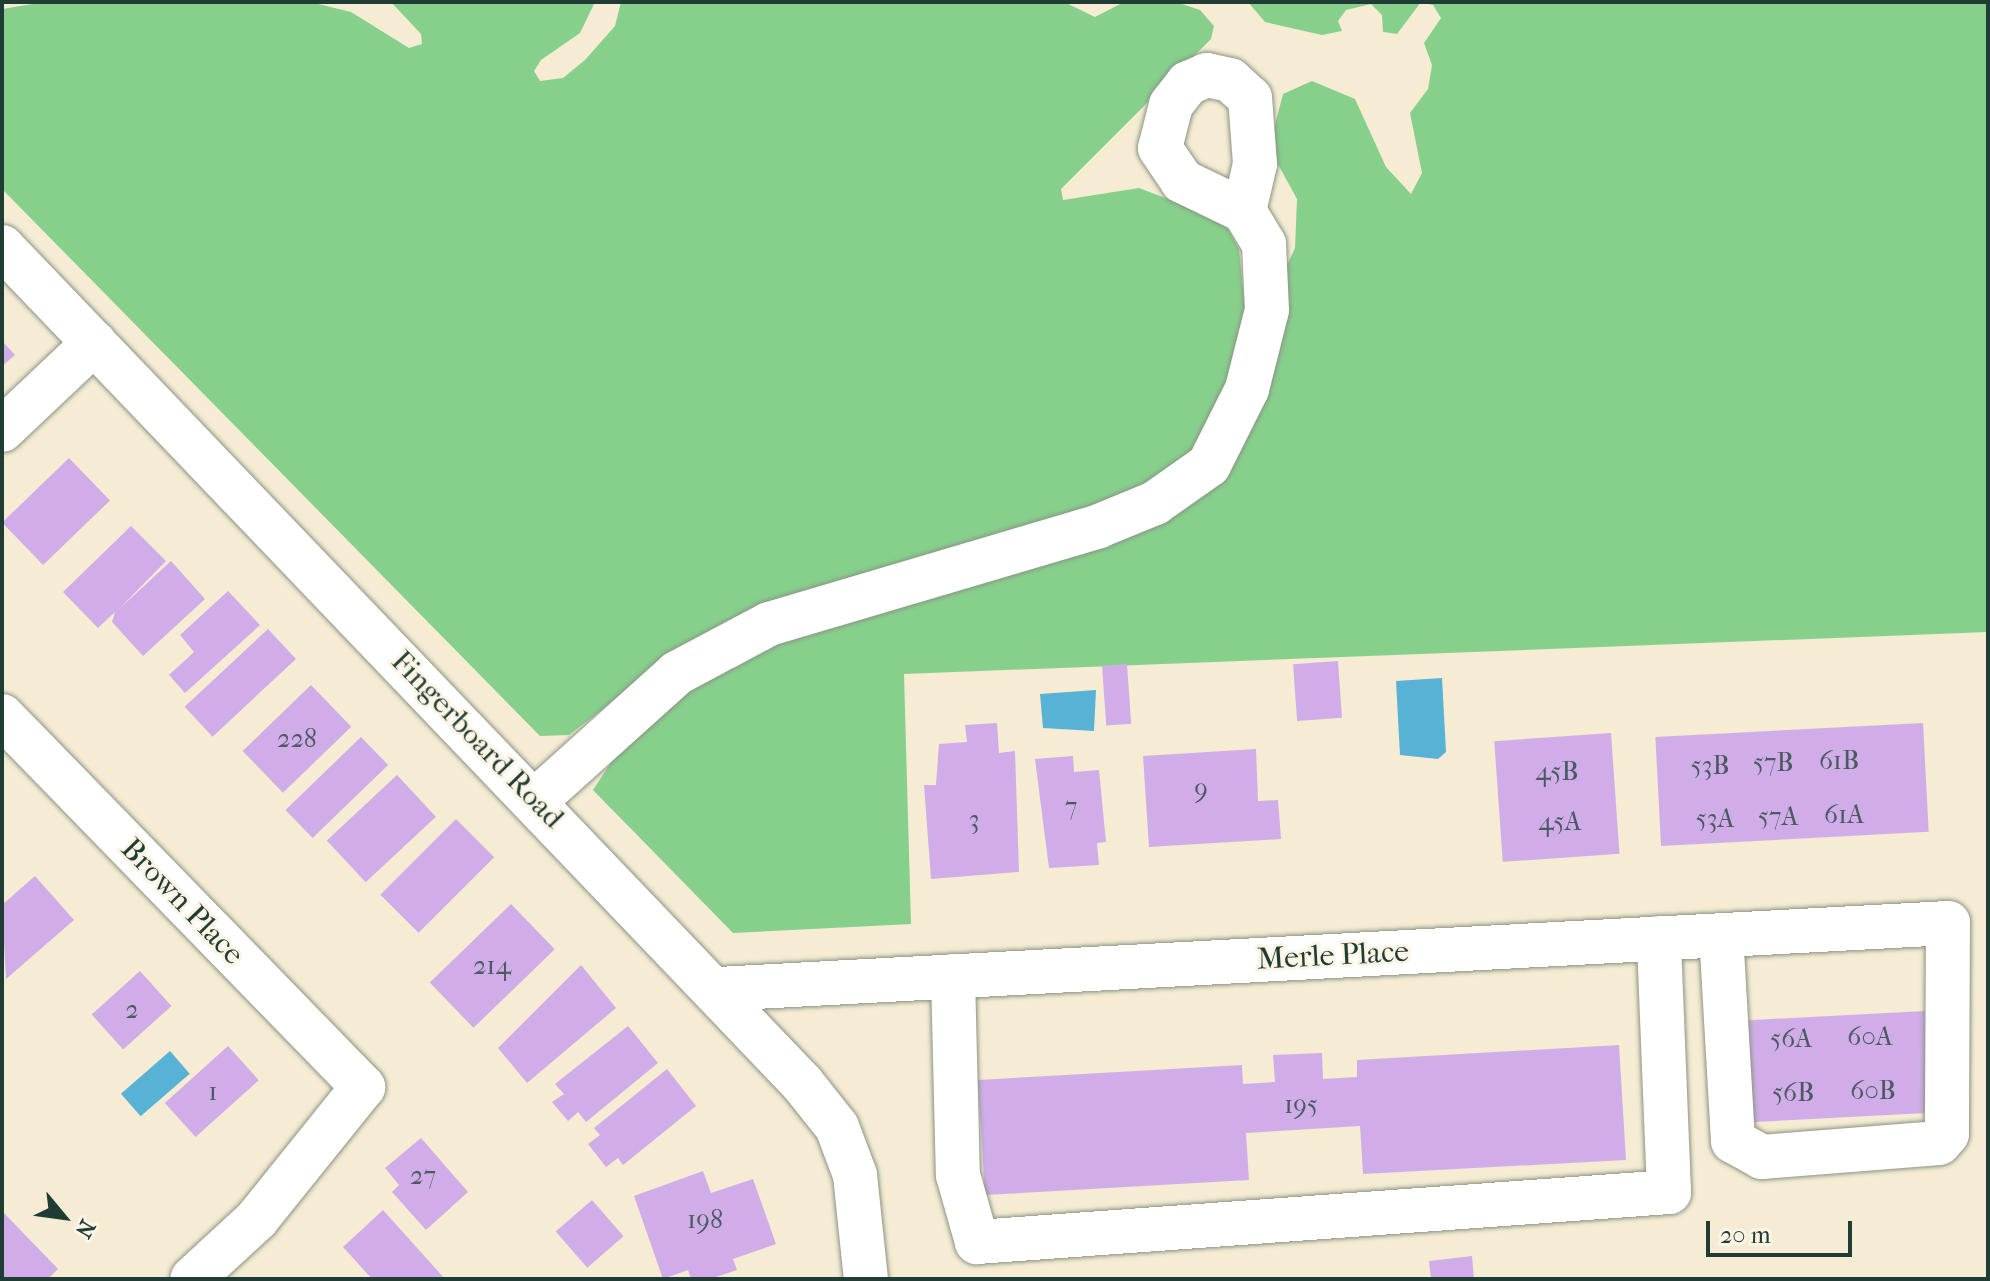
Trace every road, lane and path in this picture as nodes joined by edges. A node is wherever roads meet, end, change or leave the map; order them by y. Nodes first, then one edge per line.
1 (1244, 211) dead end
2 (2, 247) edge
3 (94, 343) junction
4 (2, 430) edge
5 (2, 716) edge
6 (536, 800) junction
7 (1721, 935) junction
8 (1659, 938) junction
9 (953, 976) junction
10 (718, 989) junction
11 (192, 1279) edge
12 (866, 1279) edge

1 - 6 street
2 - 3 street, Fingerboard Road
3 - 4 street
3 - 6 street, Fingerboard Road
5 - 11 street, Brown Place
6 - 10 street, Fingerboard Road
7 - 7 street, Merle Place
7 - 8 street, Merle Place
8 - 9 street, Merle Place
8 - 9 street
9 - 10 street, Merle Place
10 - 12 street, Fingerboard Road

